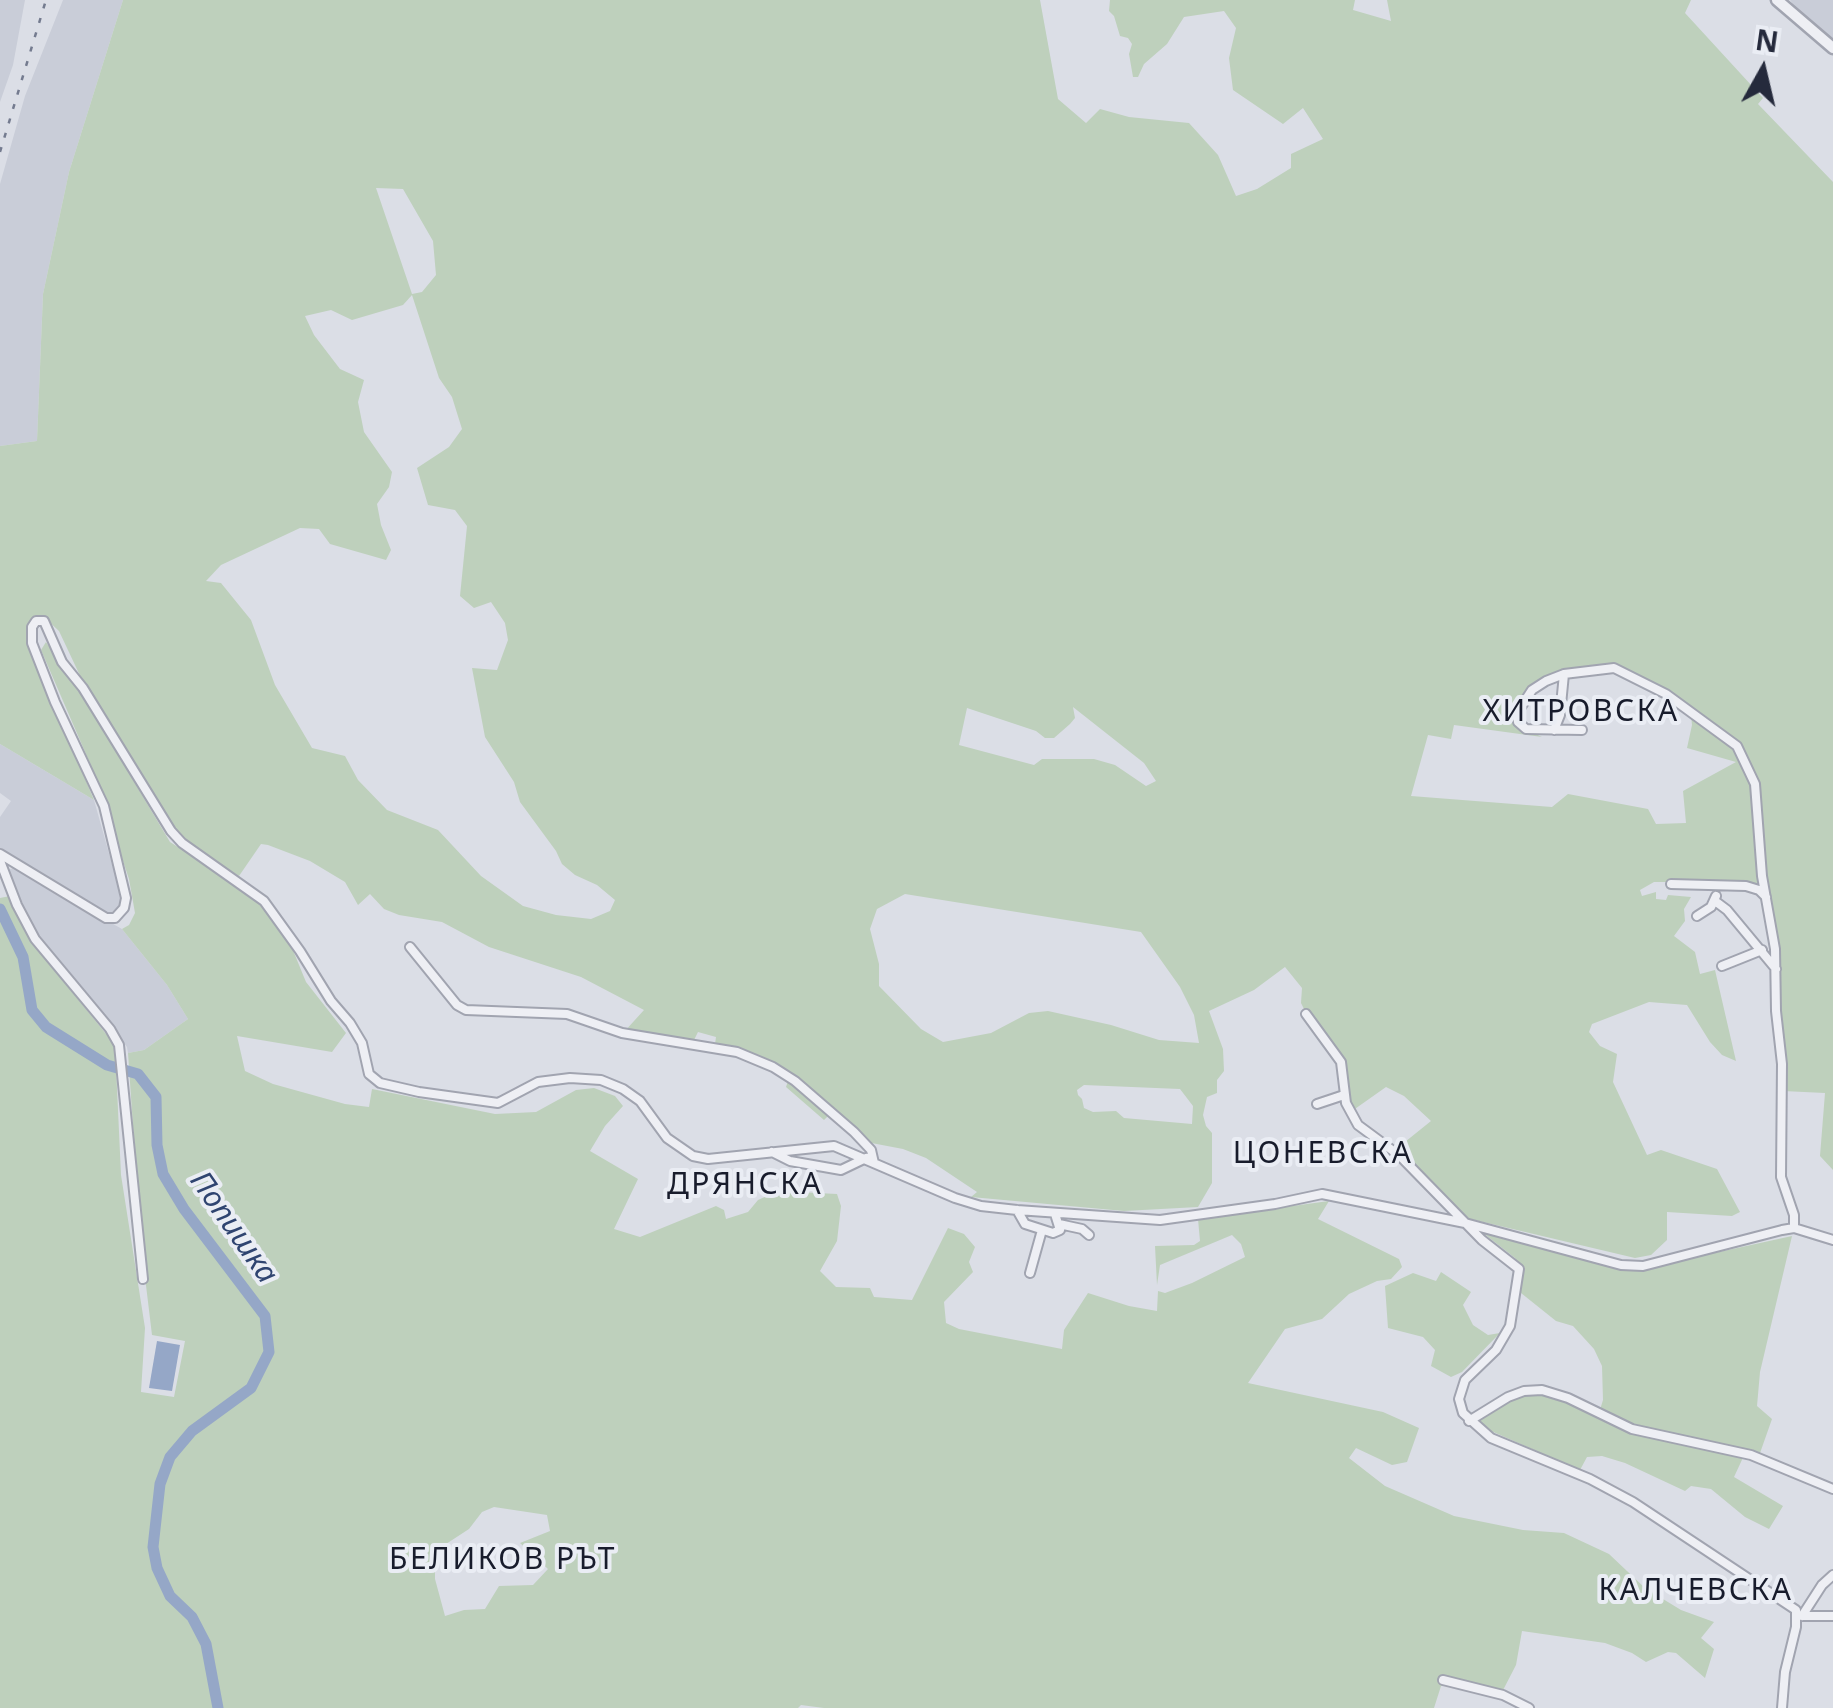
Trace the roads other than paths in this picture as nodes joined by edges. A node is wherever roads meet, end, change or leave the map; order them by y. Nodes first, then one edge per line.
1 (1778, 0) edge
2 (1833, 48) edge
3 (1564, 674) junction
4 (1554, 730) junction
5 (1582, 730) dead end
6 (0, 857) edge
7 (1671, 884) dead end
8 (1719, 887) junction
9 (1766, 898) junction
10 (1715, 901) junction
11 (1697, 916) dead end
12 (410, 947) dead end
13 (1762, 950) junction
14 (1722, 966) dead end
15 (1776, 969) junction
16 (1306, 1014) dead end
17 (1344, 1095) junction
18 (1317, 1104) dead end
19 (770, 1150) junction
20 (870, 1160) junction
21 (1016, 1210) junction
22 (1055, 1214) junction
23 (1465, 1223) junction
24 (1059, 1224) junction
25 (1794, 1228) junction
26 (1042, 1230) junction
27 (1090, 1235) dead end
28 (1833, 1240) edge
29 (1030, 1273) dead end
30 (144, 1279) dead end
31 (1469, 1420) junction
32 (1833, 1489) edge
33 (1833, 1575) edge
34 (1800, 1616) junction
35 (1833, 1616) edge
36 (1443, 1680) dead end
37 (1530, 1708) edge
38 (1782, 1708) edge

1 - 2 street
3 - 4 street
3 - 4 street
3 - 9 street
4 - 5 street
6 - 19 street
6 - 30 street
7 - 8 street
8 - 9 street
8 - 10 street
9 - 15 street
10 - 11 street
10 - 13 street
12 - 20 street
13 - 14 street
13 - 15 street
15 - 25 street
16 - 17 street
17 - 18 street
17 - 23 street
19 - 20 street
19 - 20 street
20 - 21 street
21 - 22 street
21 - 26 street
22 - 23 street
22 - 24 street
23 - 25 street
23 - 31 street
24 - 26 street
24 - 27 street
25 - 28 street
26 - 29 street
31 - 32 street
31 - 34 street
33 - 34 street
34 - 35 street
34 - 38 street
36 - 37 street

